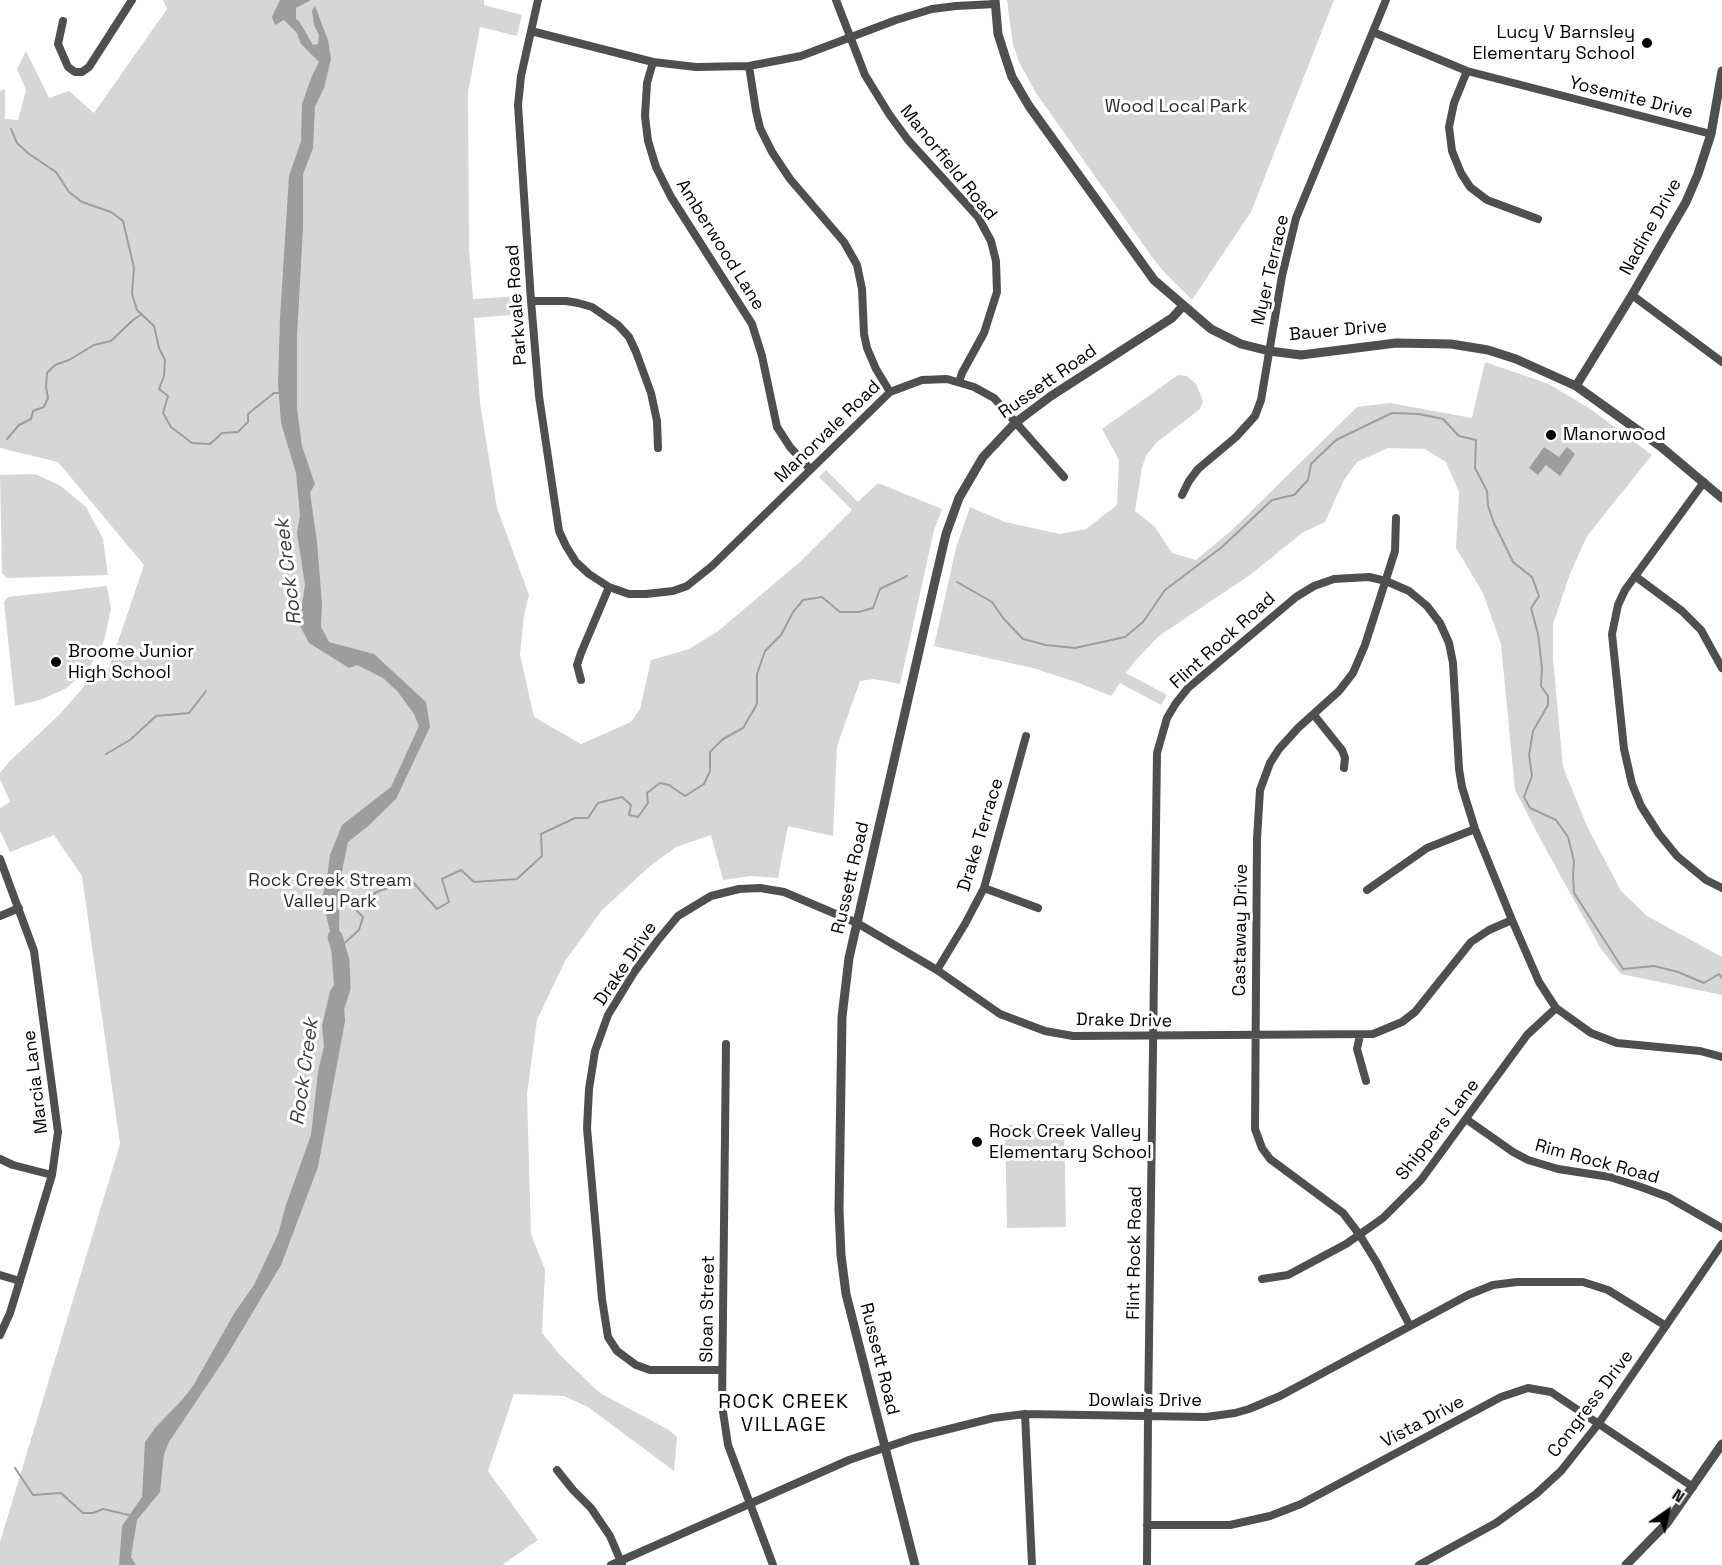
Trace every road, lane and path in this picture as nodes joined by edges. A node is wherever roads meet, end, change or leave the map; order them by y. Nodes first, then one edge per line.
1 (132, 0) edge
2 (538, 0) edge
3 (836, 0) edge
4 (1386, 0) edge
5 (995, 2) edge
6 (63, 21) dead end
7 (531, 31) junction
8 (1373, 32) junction
9 (850, 38) junction
10 (653, 62) junction
11 (749, 66) junction
12 (1467, 71) junction
13 (1722, 71) edge
14 (1711, 134) junction
15 (1538, 219) dead end
16 (1632, 295) junction
17 (531, 301) junction
18 (1183, 306) junction
19 (1269, 351) junction
20 (1722, 363) edge
21 (959, 382) junction
22 (1576, 386) junction
23 (890, 392) junction
24 (1015, 423) junction
25 (658, 448) dead end
26 (810, 469) junction
27 (1064, 477) dead end
28 (1704, 482) junction
29 (1182, 495) dead end
30 (1722, 498) edge
31 (1396, 518) dead end
32 (1635, 576) junction
33 (1386, 581) junction
34 (609, 587) junction
35 (1722, 668) edge
36 (581, 680) dead end
37 (1314, 715) junction
38 (1026, 736) dead end
39 (1344, 768) dead end
40 (1475, 829) junction
41 (0, 859) edge
42 (984, 888) junction
43 (1722, 888) edge
44 (1367, 890) dead end
45 (19, 908) junction
46 (1038, 908) dead end
47 (0, 916) edge
48 (1512, 920) junction
49 (857, 923) junction
50 (937, 970) junction
51 (1556, 1008) junction
52 (1360, 1035) junction
53 (1254, 1036) junction
54 (1153, 1037) junction
55 (726, 1044) dead end
56 (1722, 1057) edge
57 (1366, 1081) dead end
58 (1466, 1119) junction
59 (0, 1159) edge
60 (52, 1175) junction
61 (1722, 1228) edge
62 (1359, 1234) junction
63 (1722, 1244) edge
64 (0, 1275) edge
65 (1262, 1279) dead end
66 (20, 1281) junction
67 (1410, 1326) junction
68 (1666, 1326) junction
69 (0, 1335) edge
70 (722, 1370) junction
71 (1025, 1414) junction
72 (1148, 1416) junction
73 (1599, 1423) junction
74 (1722, 1444) edge
75 (885, 1447) junction
76 (557, 1470) dead end
77 (1693, 1487) junction
78 (749, 1503) junction
79 (1147, 1525) junction
80 (622, 1563) edge
81 (611, 1565) edge
82 (772, 1565) edge
83 (915, 1565) edge
84 (1032, 1565) edge
85 (1147, 1565) edge
86 (1419, 1565) edge
87 (1626, 1565) edge

1 - 6 street
2 - 7 street, Parkvale Road
3 - 9 street, Manorfield Road
4 - 8 street, Myer Terrace
5 - 9 street
5 - 18 street, Bauer Drive
7 - 10 street
7 - 17 street, Parkvale Road
8 - 12 street, Yosemite Drive
8 - 19 street, Myer Terrace
9 - 11 street
9 - 21 street, Manorfield Road
10 - 11 street
10 - 26 street, Amberwood Lane
11 - 23 street
12 - 14 street, Yosemite Drive
12 - 15 street
13 - 14 street, Nadine Drive
14 - 16 street, Nadine Drive
16 - 20 street
16 - 22 street, Nadine Drive
17 - 25 street
17 - 34 street, Parkvale Road
18 - 19 street, Bauer Drive
18 - 24 street, Russett Road
19 - 22 street, Bauer Drive
19 - 29 street, Myer Terrace
21 - 23 street, Manorvale Road
21 - 24 street, Manorvale Road
22 - 28 street, Bauer Drive
23 - 26 street, Manorvale Road
24 - 27 street, Manorvale Road
24 - 49 street, Russett Road
26 - 34 street, Manorvale Road
28 - 30 street, Bauer Drive
28 - 32 street
31 - 33 street, Castaway Drive
32 - 35 street
32 - 43 street
33 - 37 street, Castaway Drive
33 - 40 street, Flint Rock Road
33 - 54 street, Flint Rock Road
34 - 36 street
37 - 39 street
37 - 53 street, Castaway Drive
38 - 42 street, Drake Terrace
40 - 44 street
40 - 48 street, Flint Rock Road
41 - 45 street, Marcia Lane
42 - 46 street
42 - 50 street, Drake Terrace
45 - 47 street
45 - 60 street, Marcia Lane
48 - 51 street, Flint Rock Road
48 - 52 street, Drake Drive
49 - 50 street, Drake Drive
49 - 70 street, Drake Drive
49 - 75 street, Russett Road
50 - 54 street, Drake Drive
51 - 56 street, Flint Rock Road
51 - 58 street, Shippers Lane
52 - 53 street, Drake Drive
52 - 57 street
53 - 54 street, Drake Drive
53 - 62 street, Castaway Drive
54 - 72 street, Flint Rock Road
55 - 70 street, Sloan Street
58 - 61 street, Rim Rock Road
58 - 62 street, Shippers Lane
59 - 60 street
60 - 66 street, Marcia Lane
62 - 65 street, Shippers Lane
62 - 67 street, Castaway Drive
63 - 68 street, Congress Drive
64 - 66 street
66 - 69 street, Marcia Lane
67 - 68 street, Dowlais Drive
67 - 72 street, Dowlais Drive
68 - 73 street, Congress Drive
70 - 78 street, Sloan Street
71 - 72 street, Dowlais Drive
71 - 75 street, Dowlais Drive
71 - 84 street
72 - 79 street, Flint Rock Road
73 - 77 street, Vista Drive
73 - 79 street, Vista Drive
73 - 86 street, Congress Drive
74 - 77 street
75 - 78 street, Dowlais Drive
75 - 83 street, Russett Road
76 - 80 street
77 - 87 street
78 - 80 street, Dowlais Drive
78 - 82 street, Sloan Street
79 - 85 street, Flint Rock Road
80 - 81 street, Dowlais Drive

